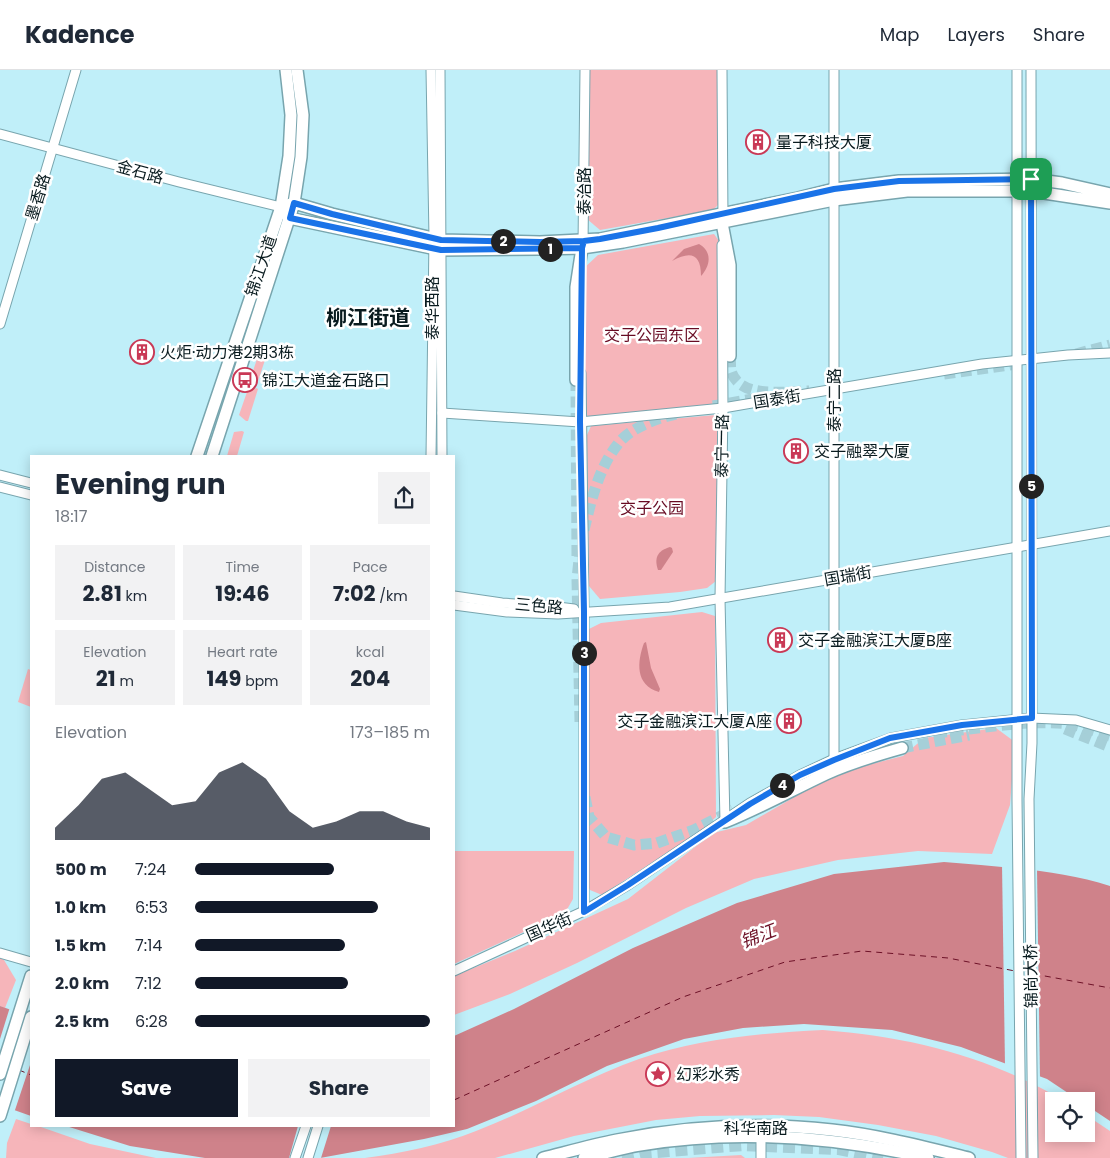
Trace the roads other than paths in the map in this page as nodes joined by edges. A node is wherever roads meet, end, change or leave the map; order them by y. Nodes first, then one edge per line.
1 (76, 70) edge
2 (286, 70) edge
3 (298, 70) edge
4 (431, 70) edge
5 (440, 70) edge
6 (585, 70) edge
7 (722, 70) edge
8 (834, 70) edge
9 (1017, 70) edge
10 (1031, 70) edge
11 (0, 134) edge
12 (53, 149) junction
13 (1017, 185) junction
14 (1031, 185) junction
15 (1110, 194) edge
16 (834, 195) junction
17 (294, 203) junction
18 (1110, 203) edge
19 (281, 207) junction
20 (290, 218) junction
21 (723, 218) junction
22 (437, 244) junction
23 (583, 244) junction
24 (0, 324) edge
25 (1110, 354) edge
26 (730, 356) tunnel mouth
27 (1031, 358) junction
28 (1017, 360) junction
29 (576, 380) tunnel mouth
30 (834, 389) junction
31 (723, 408) junction
32 (442, 413) junction
33 (580, 422) junction
34 (197, 455) edge
35 (212, 455) edge
36 (432, 455) edge
37 (442, 455) edge
38 (0, 475) edge
39 (30, 483) edge
40 (0, 486) edge
41 (30, 495) edge
42 (1110, 531) edge
43 (1031, 543) junction
44 (1017, 546) junction
45 (834, 578) junction
46 (455, 596) edge
47 (720, 599) junction
48 (455, 605) edge
49 (584, 611) junction
50 (1032, 718) junction
51 (1017, 719) junction
52 (1110, 730) edge
53 (902, 748) tunnel mouth
54 (834, 760) junction
55 (725, 822) junction
56 (584, 912) junction
57 (0, 952) edge
58 (30, 962) edge
59 (455, 970) edge
60 (30, 979) edge
61 (30, 1020) edge
62 (0, 1074) edge
63 (0, 1116) edge
64 (306, 1127) edge
65 (318, 1127) edge
66 (761, 1132) junction
67 (889, 1154) edge
68 (1033, 1155) edge
69 (1021, 1156) edge
70 (295, 1158) edge
71 (308, 1158) edge
72 (543, 1158) edge
73 (584, 1158) edge
74 (761, 1158) edge
75 (928, 1158) edge
76 (969, 1158) edge

1 - 12 street, 墨香路
2 - 19 main road, 锦江大道
3 - 17 main road, 锦江大道
4 - 22 street, 泰华西路
5 - 22 street, 泰华西路
6 - 23 street, 泰治路
7 - 21 street, 泰宁一路
8 - 16 street, 泰宁二路
9 - 13 street, 锦尚大桥
10 - 14 street, 锦尚大桥
11 - 12 street, 金石路
12 - 19 street, 金石路
12 - 24 street, 墨香路
13 - 14 main road
13 - 16 main road
13 - 28 street, 锦尚大桥
14 - 15 main road
14 - 18 main road
14 - 27 street, 锦尚大桥
16 - 21 main road
16 - 30 street, 泰宁二路
17 - 19 main road
17 - 20 main road, 锦江大道
17 - 22 main road
19 - 20 main road
19 - 34 main road, 锦江大道
20 - 22 main road
20 - 35 main road, 锦江大道
21 - 23 main road
21 - 26 main road
21 - 31 street, 泰宁一路
22 - 23 main road
22 - 32 street, 泰华西路
22 - 36 street, 泰华西路
23 - 29 main road
23 - 33 street, 泰治路
25 - 27 street, 国泰街
27 - 28 street, 国泰街
27 - 43 street, 锦尚大桥
28 - 30 street, 国泰街
28 - 44 street, 锦尚大桥
30 - 31 street, 国泰街
30 - 45 street, 泰宁二路
31 - 33 street, 国泰街
31 - 47 street, 泰宁一路
32 - 33 street, 国泰街
32 - 37 street, 泰华西路
33 - 49 street, 泰治路
38 - 39 street
40 - 41 street
42 - 43 street, 国瑞街
43 - 44 street, 国瑞街
43 - 50 street, 锦尚大桥
44 - 45 street, 国瑞街
44 - 51 street, 锦尚大桥
45 - 47 street, 国瑞街
45 - 54 street, 泰宁二路
46 - 49 street, 三色路
47 - 49 street, 国瑞街
47 - 55 street, 泰宁一路
48 - 49 street, 三色路
49 - 56 street, 泰治路
50 - 51 street, 国华街
50 - 52 street, 国华街
50 - 68 street, 锦尚大桥
51 - 54 street, 国华街
51 - 69 street, 锦尚大桥
53 - 55 main road
54 - 55 street, 国华街
55 - 56 street, 国华街
56 - 59 street, 国华街
57 - 58 street
60 - 62 main road
61 - 63 main road
64 - 70 street
65 - 71 street
66 - 67 main road, 科华南路
66 - 72 main road, 科华南路
66 - 73 main road, 科华南路
66 - 74 street
66 - 76 main road, 科华南路
67 - 75 main road, 科华南路

